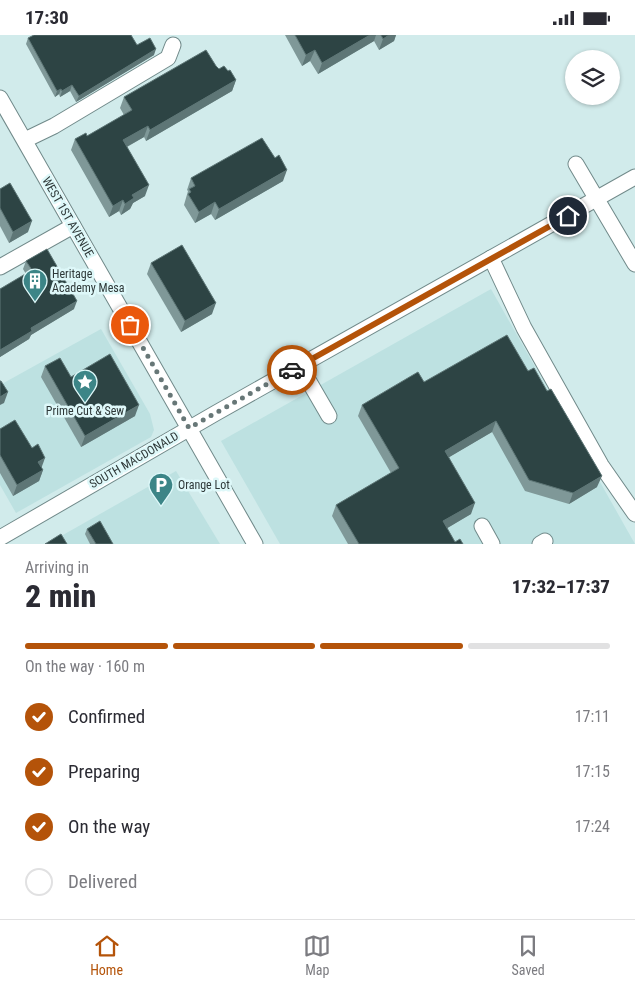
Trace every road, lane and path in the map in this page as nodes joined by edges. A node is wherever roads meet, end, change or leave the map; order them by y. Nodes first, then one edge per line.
1 (174, 45) dead end
2 (0, 98) edge
3 (25, 140) junction
4 (576, 164) dead end
5 (635, 177) edge
6 (598, 199) junction
7 (73, 226) junction
8 (491, 258) junction
9 (635, 264) edge
10 (0, 267) edge
11 (300, 366) junction
12 (329, 416) dead end
13 (189, 428) junction
14 (635, 514) edge
15 (482, 526) dead end
16 (0, 538) edge
17 (255, 544) edge
18 (492, 544) edge

1 - 3 street
2 - 3 street, WEST 1ST AVENUE
3 - 7 street, WEST 1ST AVENUE
4 - 6 street
5 - 6 street, SOUTH MACDONALD
6 - 8 street, SOUTH MACDONALD
6 - 9 street
7 - 10 street
7 - 13 street, WEST 1ST AVENUE
8 - 11 street, SOUTH MACDONALD
8 - 14 street
11 - 12 street
11 - 13 street, SOUTH MACDONALD
13 - 16 street, SOUTH MACDONALD
13 - 17 street, WEST 1ST AVENUE
15 - 18 street

